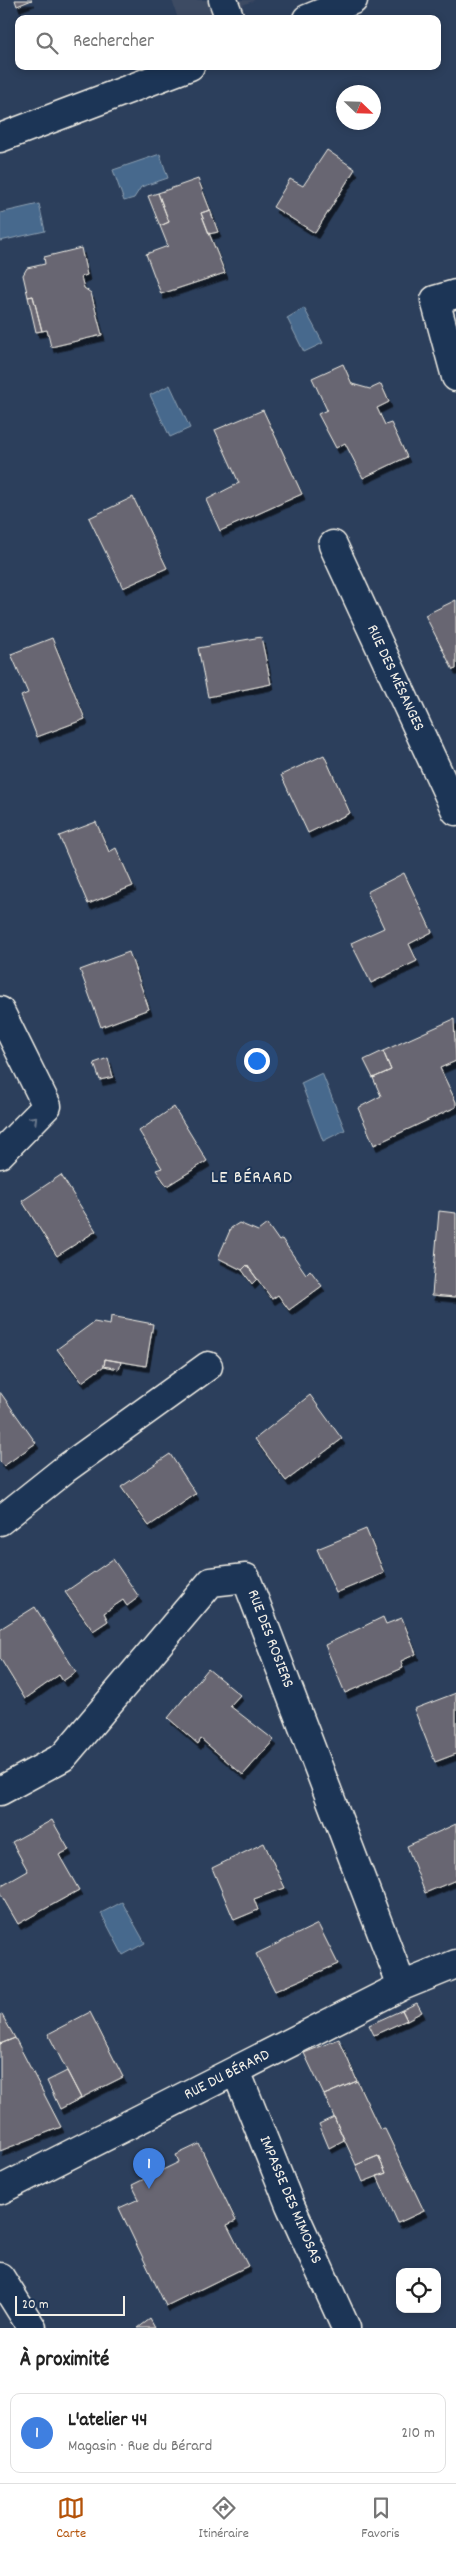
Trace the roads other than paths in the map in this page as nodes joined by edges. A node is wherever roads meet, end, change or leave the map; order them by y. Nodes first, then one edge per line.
1 (223, 0) edge
2 (353, 0) edge
3 (229, 15) edge
4 (317, 15) edge
5 (179, 70) edge
6 (0, 138) edge
7 (456, 294) edge
8 (456, 376) edge
9 (333, 546) dead end
10 (456, 811) edge
11 (0, 1011) edge
12 (0, 1154) edge
13 (208, 1366) dead end
14 (0, 1521) edge
15 (0, 1791) edge
16 (456, 1964) edge
17 (402, 1986) junction
18 (236, 2071) junction
19 (0, 2190) edge
20 (0, 2277) edge
21 (32, 2328) edge
22 (346, 2328) edge

1 - 3 street
2 - 4 street
5 - 6 street
7 - 8 street
9 - 10 street, RUE DES MÉSANGES
12 -> 11 street
13 - 14 street
15 - 17 street, RUE DES ROSIERS
16 - 17 street, RUE DU BÉRARD
17 - 18 street, RUE DU BÉRARD
18 - 19 street, RUE DU BÉRARD
18 - 22 street, IMPASSE DES MIMOSAS
20 - 21 street

